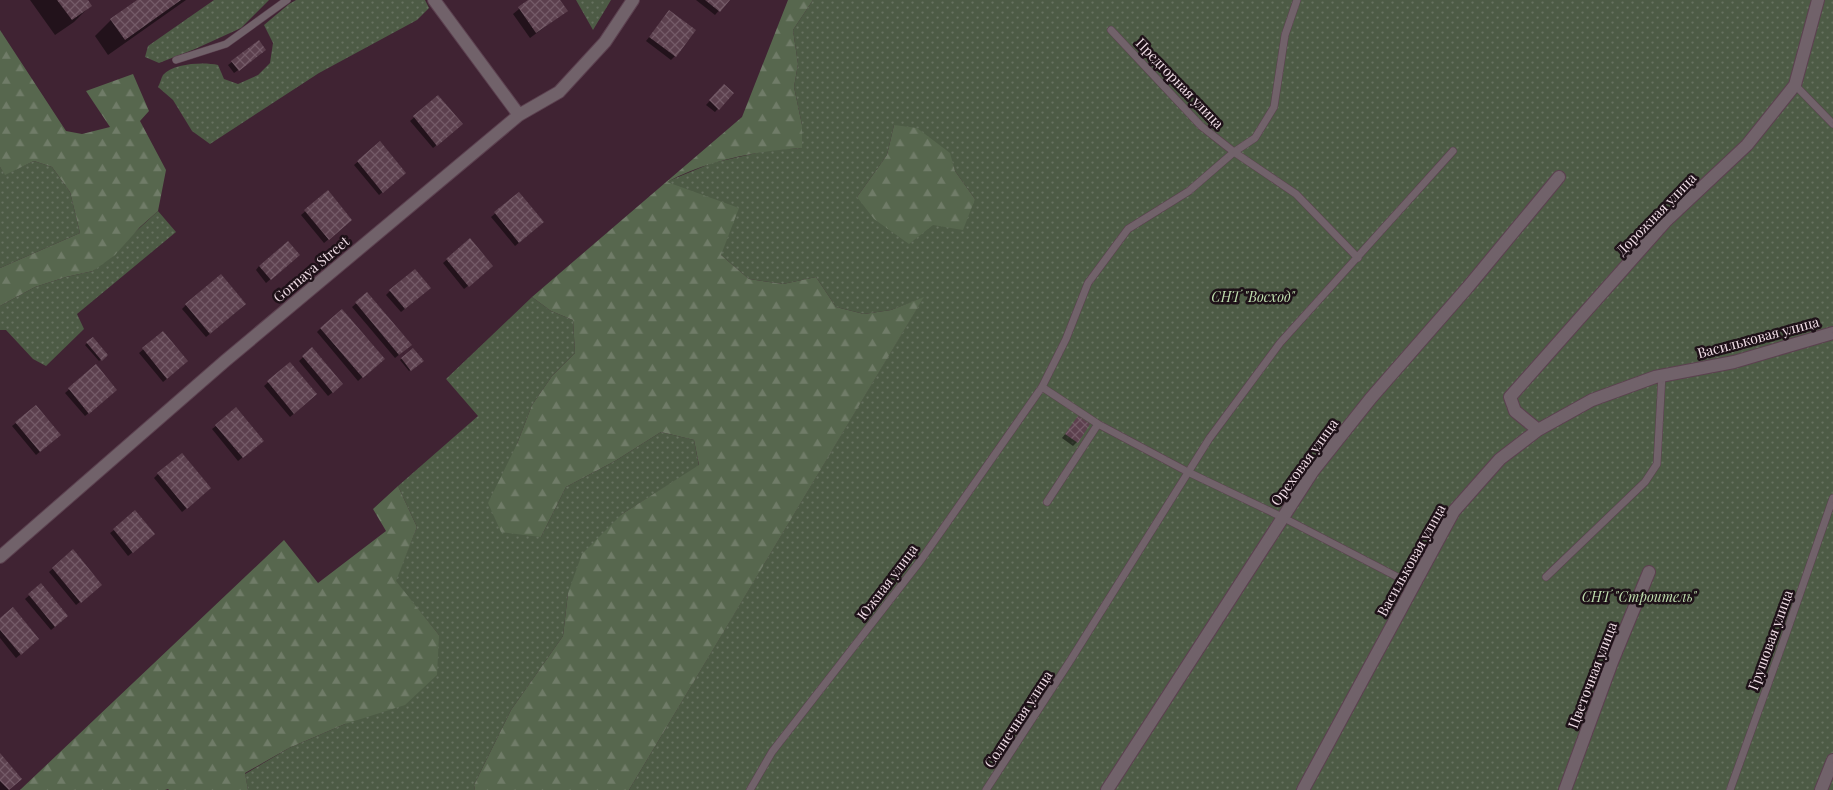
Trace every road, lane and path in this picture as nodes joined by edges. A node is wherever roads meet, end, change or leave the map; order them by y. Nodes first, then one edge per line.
1 (287, 0) edge
2 (434, 0) edge
3 (633, 0) edge
4 (1297, 0) edge
5 (1818, 0) edge
6 (1111, 30) dead end
7 (176, 60) dead end
8 (1794, 85) junction
9 (519, 115) junction
10 (1833, 124) edge
11 (1453, 151) dead end
12 (1234, 152) junction
13 (1559, 177) dead end
14 (1358, 258) junction
15 (1833, 333) edge
16 (1662, 375) junction
17 (1042, 387) junction
18 (1098, 424) junction
19 (1538, 430) junction
20 (1188, 472) junction
21 (1833, 498) edge
22 (1048, 502) dead end
23 (1282, 517) junction
24 (0, 557) edge
25 (1649, 572) dead end
26 (1546, 577) dead end
27 (1413, 585) junction
28 (1833, 760) edge
29 (750, 790) edge
30 (986, 790) edge
31 (1107, 790) edge
32 (1304, 790) edge
33 (1565, 790) edge
34 (1730, 790) edge
35 (1821, 790) edge

1 - 7 lane
2 - 9 street
3 - 9 street, Gornaya Street
4 - 12 lane
5 - 8 street, Дорожная улица
6 - 12 lane, Предгорная улица
8 - 10 lane
8 - 19 street, Дорожная улица
9 - 24 street, Gornaya Street
11 - 14 lane, Солнечная улица
12 - 14 lane, Предгорная улица
12 - 17 lane
13 - 23 street, Ореховая улица
14 - 20 lane, Солнечная улица
15 - 16 street, Васильковая улица
16 - 19 street, Васильковая улица
16 - 26 lane
17 - 18 lane
17 - 29 lane, Южная улица
18 - 20 lane
18 - 22 lane
19 - 27 street, Васильковая улица
20 - 23 lane
20 - 30 lane, Солнечная улица
21 - 34 lane, Грушовая улица
23 - 27 lane
23 - 31 street, Ореховая улица
25 - 33 street, Цветочная улица
27 - 32 street, Васильковая улица
28 - 35 street

